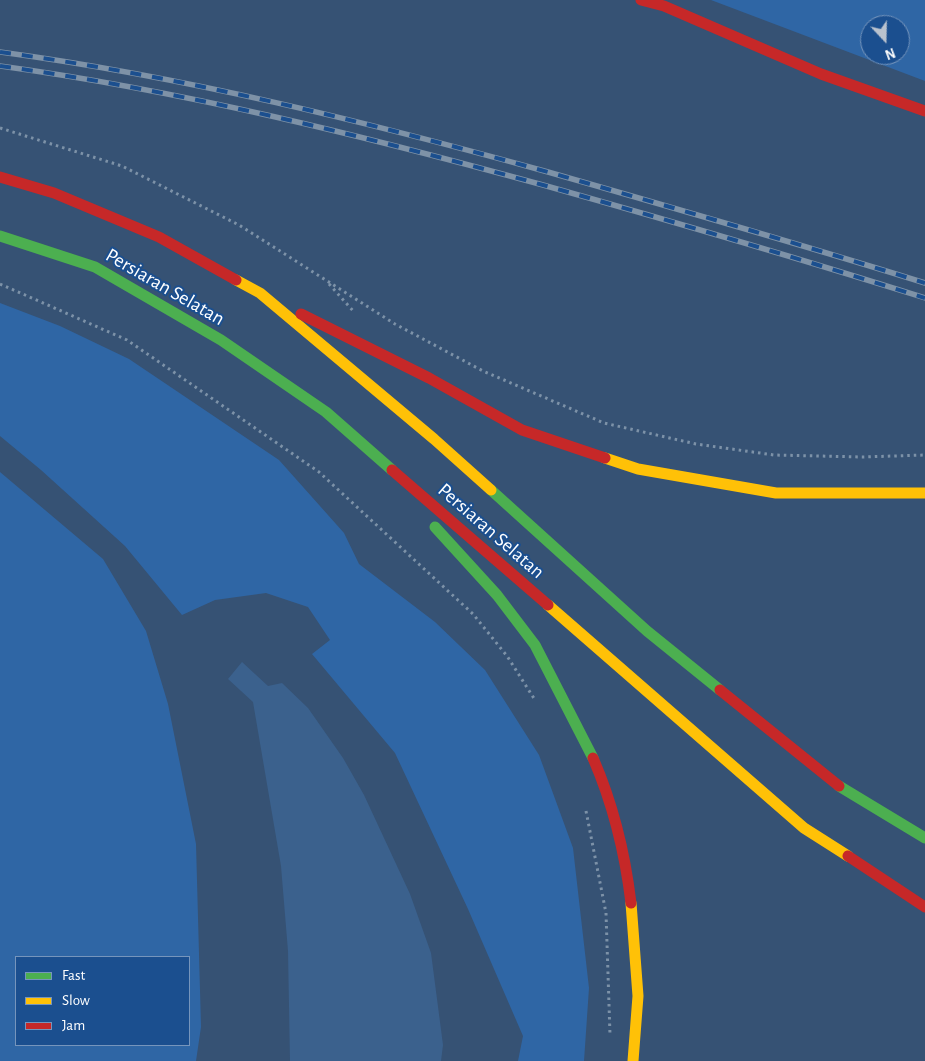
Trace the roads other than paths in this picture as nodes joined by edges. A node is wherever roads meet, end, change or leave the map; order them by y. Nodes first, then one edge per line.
1 (641, 0) edge
2 (925, 111) edge
3 (0, 177) edge
4 (0, 236) edge
5 (260, 293) junction
6 (326, 412) junction
7 (925, 493) edge
8 (414, 505) dead end
9 (427, 519) dead end
10 (925, 838) edge
11 (925, 907) edge
12 (633, 1061) edge

1 - 2 main road
3 - 5 main road, Persiaran Selatan
4 - 6 main road, Persiaran Selatan
5 - 7 main road
5 - 10 main road, Persiaran Selatan
6 - 8 main road
6 - 11 main road, Persiaran Selatan
9 - 12 main road

